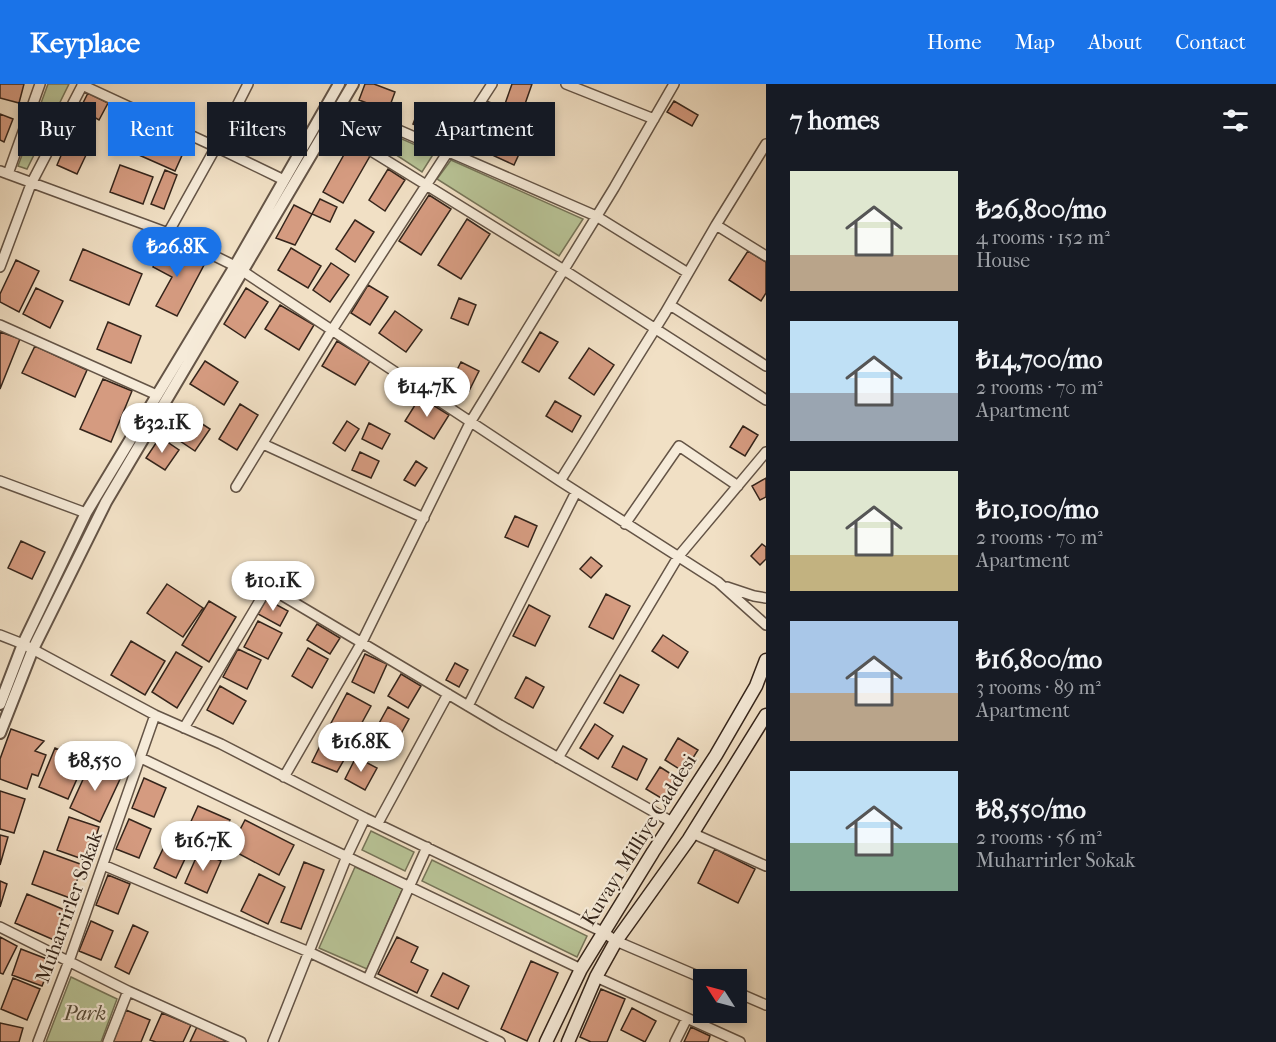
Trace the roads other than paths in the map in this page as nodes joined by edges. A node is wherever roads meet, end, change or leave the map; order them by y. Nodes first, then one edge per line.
1 (40, 84) edge
2 (248, 84) edge
3 (339, 84) edge
4 (353, 84) edge
5 (492, 84) edge
6 (566, 84) edge
7 (674, 84) edge
8 (83, 85) edge
9 (239, 102) edge
10 (343, 102) edge
11 (480, 102) edge
12 (654, 119) junction
13 (319, 141) edge
14 (207, 143) edge
15 (766, 144) edge
16 (211, 156) edge
17 (235, 156) edge
18 (379, 156) edge
19 (445, 156) edge
20 (454, 156) edge
21 (4, 173) edge
22 (284, 180) junction
23 (31, 184) junction
24 (427, 186) junction
25 (596, 216) junction
26 (716, 225) junction
27 (168, 234) junction
28 (766, 256) edge
29 (0, 267) edge
30 (239, 268) junction
31 (564, 270) junction
32 (688, 273) junction
33 (670, 305) junction
34 (0, 325) edge
35 (332, 330) junction
36 (655, 330) junction
37 (766, 366) edge
38 (157, 395) junction
39 (766, 400) edge
40 (471, 421) junction
41 (263, 444) junction
42 (766, 452) edge
43 (0, 481) edge
44 (560, 482) junction
45 (738, 486) junction
46 (236, 487) dead end
47 (576, 492) junction
48 (86, 513) junction
49 (424, 518) junction
50 (625, 524) junction
51 (678, 557) junction
52 (722, 585) junction
53 (766, 598) edge
54 (766, 625) edge
55 (0, 635) edge
56 (362, 642) junction
57 (28, 646) junction
58 (766, 660) edge
59 (448, 694) junction
60 (0, 704) edge
61 (468, 705) junction
62 (766, 715) edge
63 (155, 716) junction
64 (184, 728) junction
65 (0, 733) edge
66 (141, 758) junction
67 (558, 758) junction
68 (284, 777) junction
69 (365, 818) junction
70 (672, 822) junction
71 (378, 823) junction
72 (692, 833) junction
73 (427, 847) junction
74 (347, 856) junction
75 (102, 865) junction
76 (766, 866) edge
77 (410, 886) junction
78 (0, 927) edge
79 (603, 932) junction
80 (616, 941) junction
81 (309, 952) junction
82 (69, 961) junction
83 (581, 969) junction
84 (693, 974) edge
85 (596, 977) junction
86 (368, 979) junction
87 (128, 991) junction
88 (747, 997) edge
89 (766, 1005) edge
90 (687, 1018) junction
91 (38, 1042) edge
92 (108, 1042) edge
93 (241, 1042) edge
94 (273, 1042) edge
95 (500, 1042) edge
96 (546, 1042) edge
97 (568, 1042) edge
98 (675, 1042) edge
99 (740, 1042) edge

1 - 21 street
2 - 9 street
3 - 22 street
4 - 10 street
5 - 11 street
6 - 12 street
7 - 12 street
8 - 14 street
8 - 23 street
12 - 25 street
13 - 30 street
15 - 26 street
16 - 27 street
17 - 22 street
18 - 24 street
19 - 24 street
20 - 25 street
21 - 23 street
22 - 30 street
23 - 27 street
23 - 29 street
24 - 31 street
24 - 35 street
25 - 31 street
25 - 32 street
26 - 28 street
26 - 32 street
27 - 30 street
30 - 35 street
30 - 38 street
30 - 57 street
31 - 36 street
31 - 40 street
32 - 33 street
33 - 36 street
33 - 37 street
34 - 38 street
35 - 40 street
35 - 41 street
36 - 39 street
36 - 44 street
38 - 48 street
40 - 44 street
40 - 49 street
41 - 46 street
41 - 49 street
42 - 45 street
43 - 48 street
44 - 47 street
45 - 50 street
45 - 51 street
47 - 50 street
47 - 61 street
48 - 57 street
49 - 56 street
50 - 51 street
51 - 52 street
51 - 67 street
52 - 53 street
52 - 54 street
55 - 57 street
56 - 59 street
56 - 64 street
56 - 68 street
57 - 60 street
57 - 63 street
57 - 65 street
58 - 70 main road, Kuvayı Milliye Caddesi
59 - 61 street
59 - 71 street
61 - 67 street
62 - 72 main road, Kuvayı Milliye Caddesi
63 - 64 street
63 - 66 street, Muharrirler Sokak
64 - 68 street
66 - 74 street
66 - 75 street, Muharrirler Sokak
67 - 70 street
68 - 69 street
69 - 71 street
69 - 74 street
70 - 79 main road, Kuvayı Milliye Caddesi
71 - 73 street
72 - 76 street
72 - 80 main road, Kuvayı Milliye Caddesi
73 - 77 street
73 - 79 street
74 - 77 street
74 - 81 street
75 - 81 street
75 - 82 street, Muharrirler Sokak
77 - 83 street
77 - 86 street
78 - 82 street
79 - 80 street
79 - 83 main road, Kuvayı Milliye Caddesi
80 - 84 street
80 - 85 main road, Kuvayı Milliye Caddesi
81 - 86 street
81 - 94 street
82 - 87 street
82 - 91 street, Muharrirler Sokak
83 - 96 main road, Kuvayı Milliye Caddesi
85 - 90 street
85 - 97 main road, Kuvayı Milliye Caddesi
86 - 95 street
87 - 92 street
87 - 93 street
88 - 89 street
90 - 98 street
90 - 99 street

